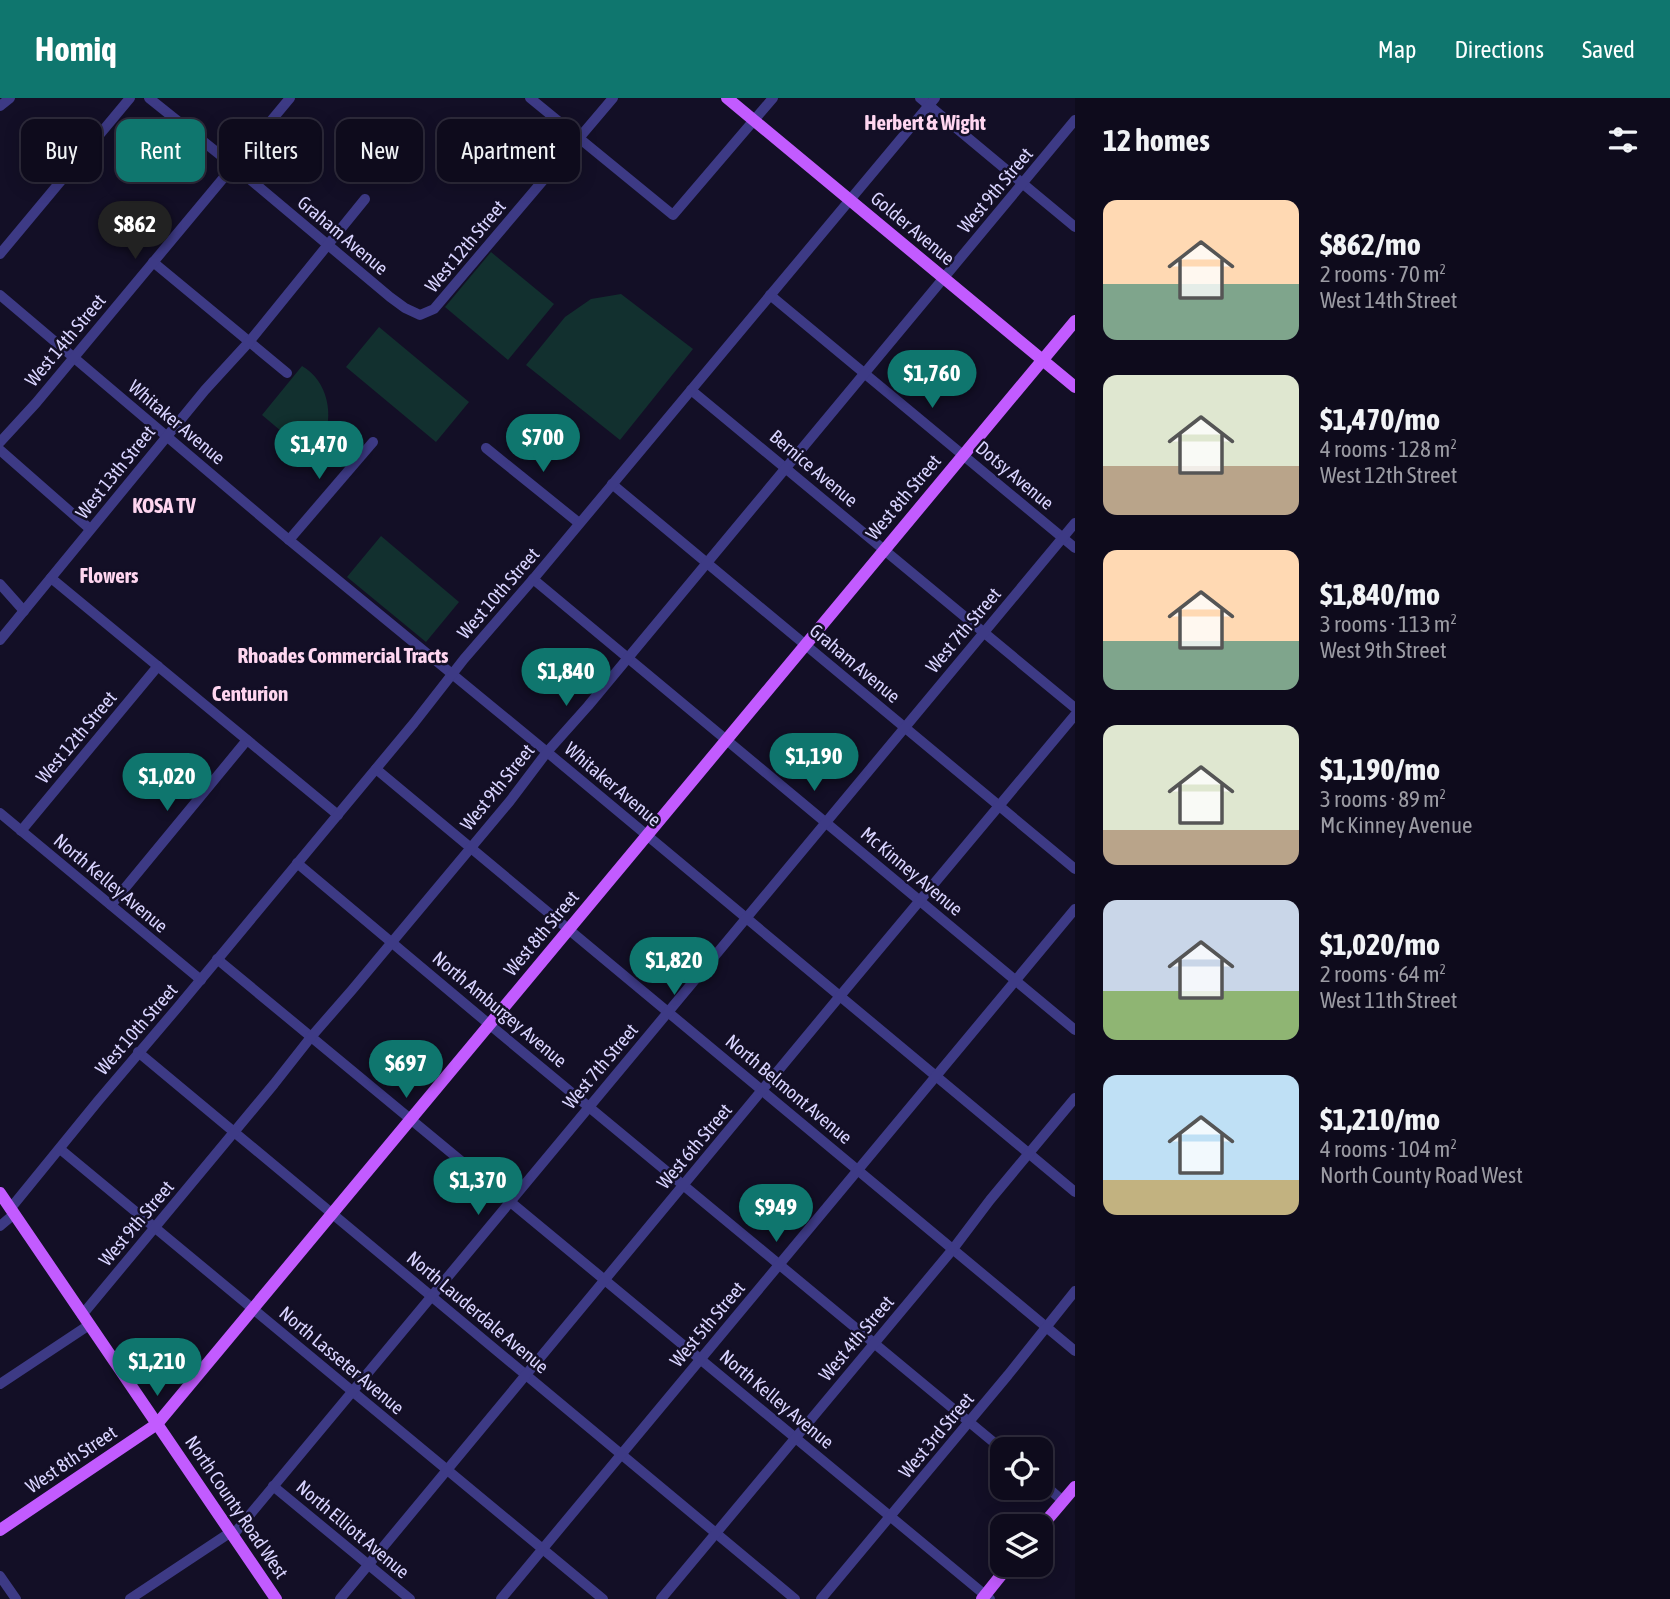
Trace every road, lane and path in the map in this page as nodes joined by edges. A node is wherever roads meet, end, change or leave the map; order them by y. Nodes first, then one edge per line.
1 (10, 98) edge
2 (130, 98) edge
3 (149, 98) edge
4 (290, 98) edge
5 (530, 98) edge
6 (613, 98) edge
7 (727, 98) edge
8 (773, 98) edge
9 (920, 98) edge
10 (932, 102) edge
11 (0, 106) edge
12 (273, 119) edge
13 (557, 119) edge
14 (1075, 120) edge
15 (754, 121) junction
16 (580, 137) joint
17 (219, 154) edge
18 (220, 182) edge
19 (253, 182) edge
20 (542, 182) edge
21 (1023, 183) junction
22 (365, 199) dead end
23 (850, 200) junction
24 (1075, 227) edge
25 (328, 244) junction
26 (0, 254) edge
27 (153, 262) junction
28 (944, 278) junction
29 (0, 295) edge
30 (770, 295) junction
31 (420, 315) joint
32 (1075, 321) edge
33 (249, 342) junction
34 (74, 357) junction
35 (1042, 360) junction
36 (287, 373) dead end
37 (865, 373) junction
38 (1075, 387) edge
39 (691, 390) junction
40 (167, 436) junction
41 (0, 442) edge
42 (373, 442) dead end
43 (486, 448) dead end
44 (0, 450) edge
45 (963, 455) junction
46 (786, 468) junction
47 (612, 484) junction
48 (579, 523) junction
49 (1075, 523) edge
50 (90, 529) junction
51 (1062, 538) junction
52 (289, 540) junction
53 (1075, 548) edge
54 (884, 550) junction
55 (707, 563) junction
56 (51, 578) junction
57 (533, 579) junction
58 (0, 584) edge
59 (24, 611) junction
60 (984, 632) junction
61 (0, 640) edge
62 (806, 644) junction
63 (628, 658) junction
64 (158, 666) junction
65 (452, 673) junction
66 (1075, 708) edge
67 (1075, 715) edge
68 (905, 727) junction
69 (247, 740) junction
70 (726, 740) junction
71 (547, 752) junction
72 (376, 769) junction
73 (999, 806) junction
74 (0, 814) edge
75 (338, 815) junction
76 (826, 822) junction
77 (22, 831) junction
78 (647, 835) junction
79 (471, 848) junction
80 (297, 863) junction
81 (1075, 869) edge
82 (920, 901) junction
83 (111, 905) junction
84 (1075, 909) edge
85 (746, 917) junction
86 (568, 930) junction
87 (392, 942) junction
88 (216, 959) junction
89 (201, 980) junction
90 (1016, 980) junction
91 (840, 996) junction
92 (668, 1012) junction
93 (489, 1025) junction
94 (1075, 1030) edge
95 (311, 1037) junction
96 (138, 1052) junction
97 (936, 1075) junction
98 (763, 1090) junction
99 (1075, 1098) edge
100 (589, 1106) junction
101 (411, 1119) junction
102 (234, 1131) junction
103 (60, 1149) junction
104 (1029, 1153) junction
105 (858, 1170) junction
106 (684, 1185) junction
107 (1075, 1192) edge
108 (0, 1193) edge
109 (510, 1201) junction
110 (12, 1212) junction
111 (333, 1214) junction
112 (0, 1226) edge
113 (155, 1227) junction
114 (953, 1248) junction
115 (779, 1264) junction
116 (605, 1280) junction
117 (1075, 1291) edge
118 (431, 1296) junction
119 (253, 1309) junction
120 (85, 1320) junction
121 (1045, 1327) junction
122 (874, 1343) junction
123 (1075, 1351) edge
124 (701, 1359) junction
125 (526, 1375) junction
126 (0, 1384) edge
127 (352, 1391) junction
128 (969, 1422) junction
129 (157, 1424) junction
130 (796, 1438) junction
131 (990, 1439) edge
132 (621, 1454) junction
133 (447, 1470) junction
134 (273, 1486) junction
135 (1075, 1487) edge
136 (1053, 1492) edge
137 (1063, 1501) junction
138 (1052, 1514) edge
139 (890, 1516) junction
140 (0, 1530) edge
141 (232, 1533) junction
142 (716, 1533) junction
143 (542, 1549) junction
144 (368, 1565) junction
145 (0, 1576) edge
146 (1001, 1577) edge
147 (986, 1598) edge
148 (16, 1599) edge
149 (130, 1599) edge
150 (276, 1599) edge
151 (340, 1599) edge
152 (410, 1599) edge
153 (501, 1599) edge
154 (603, 1599) edge
155 (661, 1599) edge
156 (795, 1599) edge
157 (821, 1599) edge

1 - 11 street
2 - 26 street
3 - 17 street, Graham Avenue
4 - 12 street, West 14th Street
5 - 13 street
6 - 16 street, West 12th Street
7 - 15 main road, Golder Avenue
8 - 15 street
9 - 10 street
10 - 21 street
10 - 23 street, West 10th Street
14 - 21 street, West 9th Street
15 - 16 street
15 - 23 main road, Golder Avenue
18 - 27 street, West 14th Street
19 - 25 street, Graham Avenue
20 - 31 street, West 12th Street
21 - 24 street
21 - 28 street, West 9th Street
22 - 25 street, West 13th Street
23 - 28 main road, Golder Avenue
23 - 30 street, West 10th Street
25 - 31 street, Graham Avenue
25 - 33 street, West 13th Street
27 - 33 street
27 - 34 street, West 14th Street
28 - 35 main road, Golder Avenue
28 - 37 street, West 9th Street
29 - 34 street, Whitaker Avenue
30 - 37 street, Dotsy Avenue
30 - 39 street, West 10th Street
32 - 35 main road, West 8th Street
33 - 36 street
33 - 40 street, West 13th Street
34 - 40 street, Whitaker Avenue
34 - 41 street, West 14th Street
35 - 38 main road, Golder Avenue
35 - 45 main road, West 8th Street
37 - 45 street, Dotsy Avenue
37 - 46 street, West 9th Street
39 - 46 street, Bernice Avenue
39 - 47 street, West 10th Street
40 - 50 street, West 13th Street
40 - 52 street, Whitaker Avenue
42 - 52 street
43 - 48 street
44 - 50 street
45 - 51 street, Dotsy Avenue
45 - 54 main road, West 8th Street
46 - 54 street, Bernice Avenue
46 - 55 street, West 9th Street
47 - 48 street, West 10th Street
47 - 55 street, Graham Avenue
48 - 57 street, West 10th Street
49 - 51 street, West 7th Street
50 - 56 street, West 13th Street
51 - 53 street, Dotsy Avenue
51 - 60 street, West 7th Street
52 - 65 street, Whitaker Avenue
54 - 60 street, Bernice Avenue
54 - 62 main road, West 8th Street
55 - 62 street, Graham Avenue
55 - 63 street, West 9th Street
56 - 59 street, West 13th Street
56 - 64 street
57 - 63 street, Mc Kinney Avenue
57 - 65 street, West 10th Street
58 - 59 street
59 - 61 street, West 13th Street
60 - 66 street, Bernice Avenue
60 - 68 street, West 7th Street
62 - 68 street, Graham Avenue
62 - 70 main road, West 8th Street
63 - 70 street, Mc Kinney Avenue
63 - 71 street, West 9th Street
64 - 69 street
64 - 77 street, West 12th Street
65 - 71 street, Whitaker Avenue
65 - 72 street, West 10th Street
67 - 73 street, West 6th Street
68 - 73 street, Graham Avenue
68 - 76 street, West 7th Street
69 - 75 street
69 - 83 street
70 - 76 street, Mc Kinney Avenue
70 - 78 main road, West 8th Street
71 - 78 street, Whitaker Avenue
71 - 79 street, West 9th Street
72 - 75 street, West 10th Street
72 - 79 street, North Belmont Avenue
73 - 81 street, Graham Avenue
73 - 82 street, West 6th Street
74 - 77 street, North Kelley Avenue
75 - 80 street, West 10th Street
76 - 82 street, Mc Kinney Avenue
76 - 85 street, West 7th Street
77 - 83 street, North Kelley Avenue
78 - 85 street, Whitaker Avenue
78 - 86 main road, West 8th Street
79 - 86 street, North Belmont Avenue
79 - 87 street, West 9th Street
80 - 87 street, North Amburgey Avenue
80 - 88 street, West 10th Street
82 - 90 street, Mc Kinney Avenue
82 - 91 street, West 6th Street
83 - 89 street, North Kelley Avenue
84 - 90 street, West 5th Street
85 - 91 street, Whitaker Avenue
85 - 92 street, West 7th Street
86 - 92 street, North Belmont Avenue
86 - 93 main road, West 8th Street
87 - 93 street, North Amburgey Avenue
87 - 95 street, West 9th Street
88 - 89 street, West 10th Street
88 - 95 street, North Kelley Avenue
89 - 96 street, West 10th Street
90 - 94 street, Mc Kinney Avenue
90 - 97 street, West 5th Street
91 - 97 street, Whitaker Avenue
91 - 98 street, West 6th Street
92 - 98 street, North Belmont Avenue
92 - 100 street, West 7th Street
93 - 100 street, North Amburgey Avenue
93 - 101 main road, West 8th Street
95 - 101 street, North Kelley Avenue
95 - 102 street, West 9th Street
96 - 102 street, North Lauderdale Avenue
96 - 103 street, West 10th Street
97 - 104 street, Whitaker Avenue
97 - 105 street, West 5th Street
98 - 105 street, North Belmont Avenue
98 - 106 street, West 6th Street
99 - 104 street, West 4th Street
100 - 106 street, North Amburgey Avenue
100 - 109 street, West 7th Street
101 - 109 street, North Kelley Avenue
101 - 111 main road, West 8th Street
102 - 111 street, North Lauderdale Avenue
102 - 113 street, West 9th Street
103 - 110 street, West 10th Street
103 - 113 street, North Lasseter Avenue
104 - 107 street, Whitaker Avenue
104 - 114 street, West 4th Street
105 - 114 street, North Belmont Avenue
105 - 115 street, West 5th Street
106 - 115 street, North Amburgey Avenue
106 - 116 street, West 6th Street
108 - 110 main road, North County Road West
109 - 116 street, North Kelley Avenue
109 - 118 street, West 7th Street
110 - 112 street, West 10th Street
110 - 120 main road, North County Road West
111 - 118 street, North Lauderdale Avenue
111 - 119 main road, West 8th Street
113 - 119 street, North Lasseter Avenue
113 - 120 street, West 9th Street
114 - 121 street, North Belmont Avenue
114 - 122 street, West 4th Street
115 - 122 street, North Amburgey Avenue
115 - 124 street, West 5th Street
116 - 124 street, North Kelley Avenue
116 - 125 street, West 6th Street
117 - 121 street, West 3rd Street
118 - 125 street, North Lauderdale Avenue
118 - 127 street, West 7th Street
119 - 127 street, North Lasseter Avenue
119 - 129 main road, West 8th Street
120 - 126 street, West 9th Street
120 - 129 main road, North County Road West
121 - 123 street, North Belmont Avenue
121 - 128 street, West 3rd Street
122 - 128 street, North Amburgey Avenue
122 - 130 street, West 4th Street
124 - 130 street, North Kelley Avenue
124 - 132 street, West 5th Street
125 - 132 street, North Lauderdale Avenue
125 - 133 street, West 6th Street
127 - 133 street, North Lasseter Avenue
127 - 134 street, West 7th Street
128 - 131 street, North Amburgey Avenue
128 - 139 street, West 3rd Street
129 - 140 main road, West 8th Street
129 - 141 main road, North County Road West
130 - 139 street, North Kelley Avenue
130 - 142 street, West 4th Street
132 - 142 street, North Lauderdale Avenue
132 - 143 street, West 5th Street
133 - 143 street, North Lasseter Avenue
133 - 144 street, West 6th Street
134 - 141 street, West 7th Street
134 - 144 street, North Elliott Avenue
135 - 137 main road
136 - 137 street
137 - 138 main road
139 - 147 street, North Kelley Avenue
139 - 157 street, West 3rd Street
141 - 149 street, West 7th Street
141 - 150 main road, North County Road West
142 - 155 street, West 4th Street
142 - 156 street, North Lauderdale Avenue
143 - 153 street, West 5th Street
143 - 154 street, North Lasseter Avenue
144 - 151 street, West 6th Street
144 - 152 street, North Elliott Avenue
145 - 148 street
146 - 147 main road

